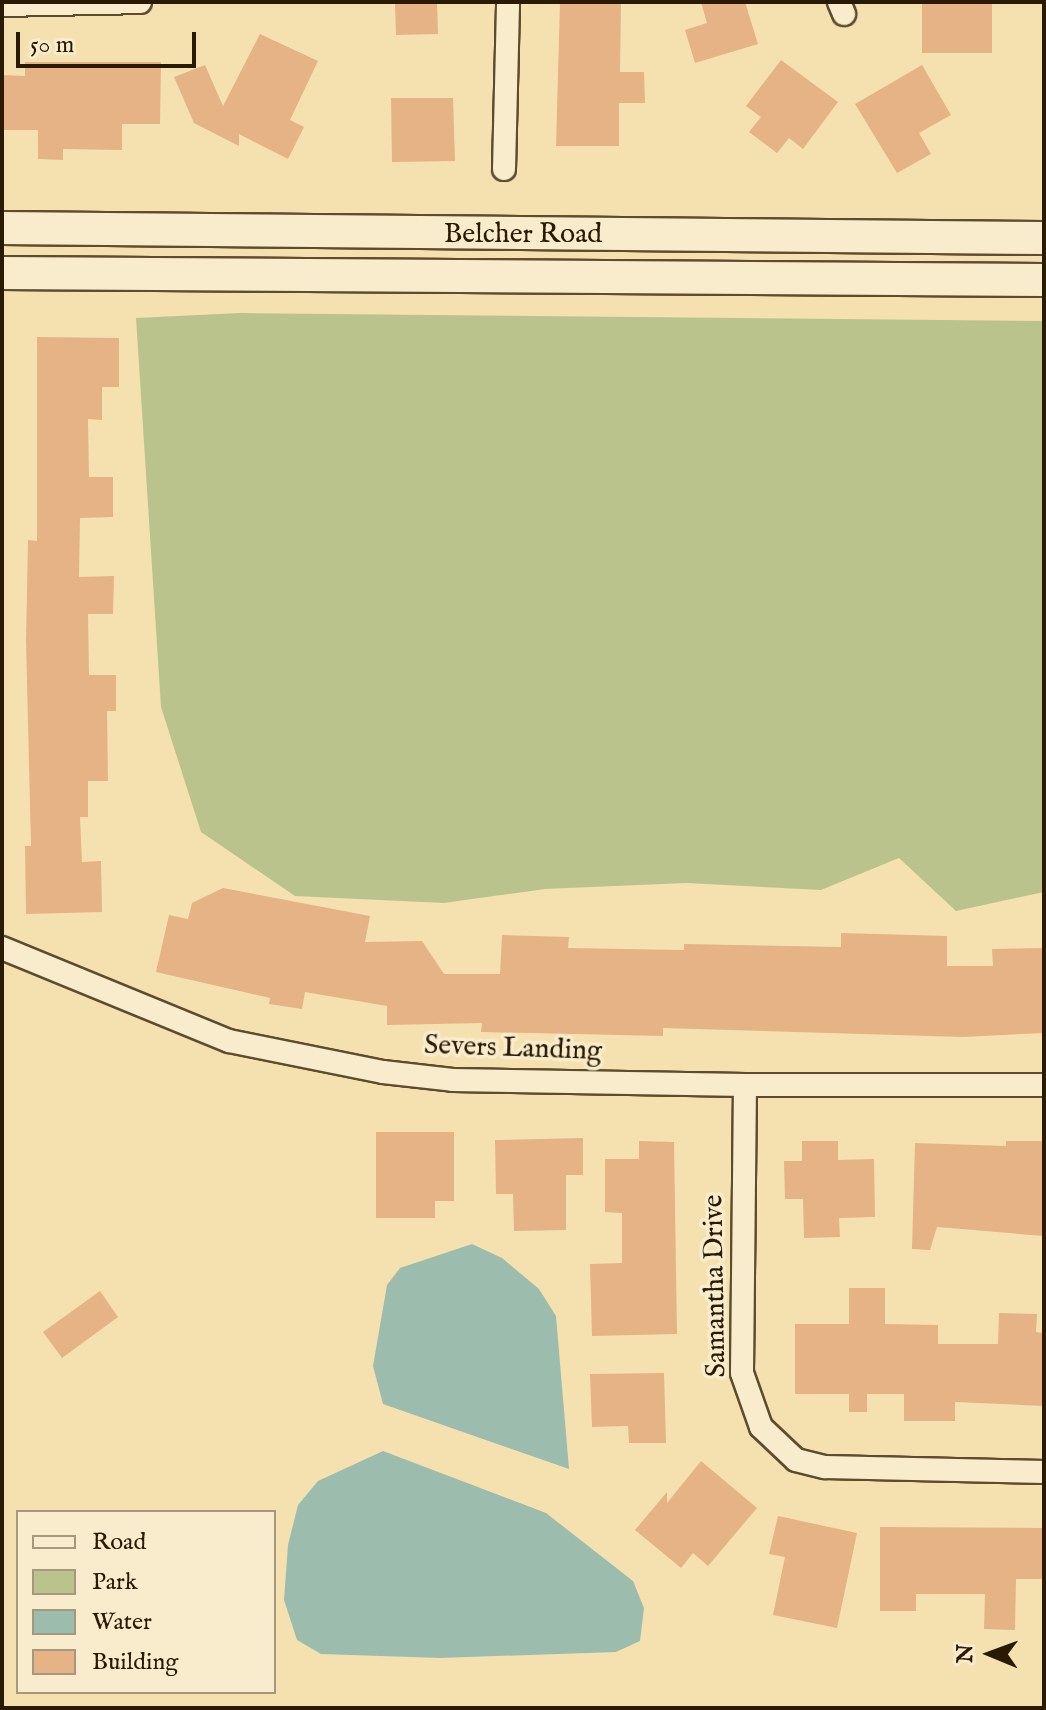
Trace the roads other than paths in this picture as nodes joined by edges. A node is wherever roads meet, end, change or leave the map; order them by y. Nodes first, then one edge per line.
1 (140, 2) edge
2 (508, 2) edge
3 (2, 5) edge
4 (504, 169) dead end
5 (2, 228) edge
6 (1044, 238) edge
7 (2, 273) edge
8 (1044, 280) edge
9 (2, 948) edge
10 (745, 1085) junction
11 (1044, 1085) edge
12 (1044, 1472) edge

1 - 3 street
2 - 4 street
5 - 6 main road, Belcher Road
7 - 8 main road, Belcher Road
9 - 10 street, Severs Landing
10 - 11 street, Severs Landing
10 - 12 street, Samantha Drive

